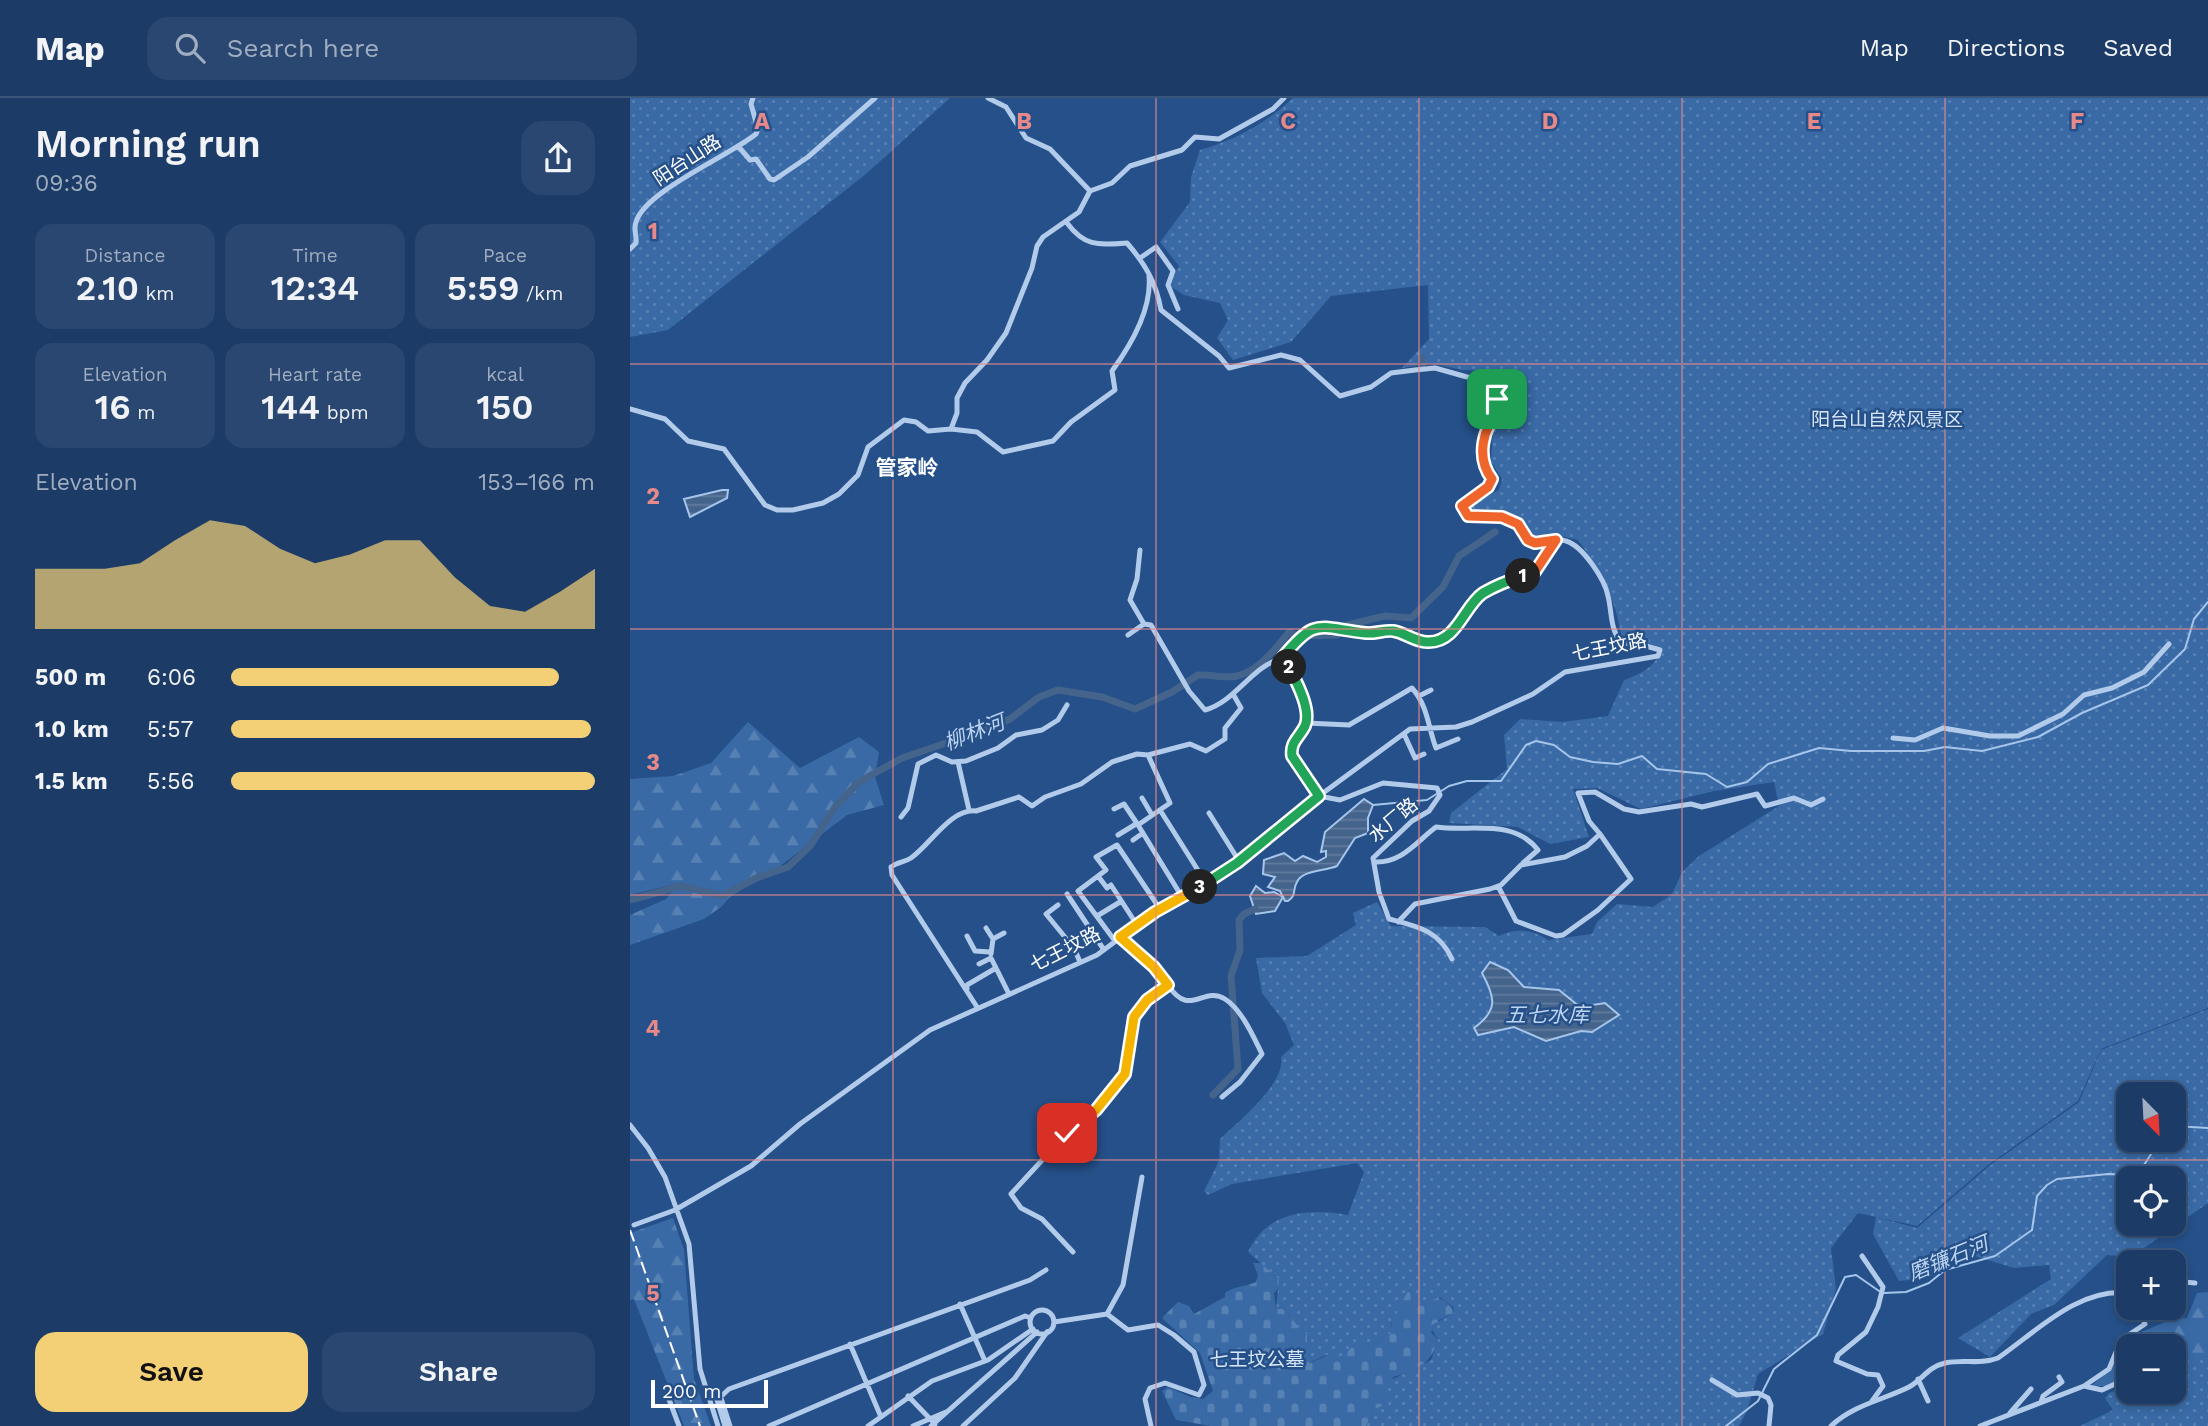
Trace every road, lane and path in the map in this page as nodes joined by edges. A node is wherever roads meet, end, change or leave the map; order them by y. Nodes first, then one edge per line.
1 (753, 98) edge
2 (875, 98) edge
3 (988, 98) edge
4 (1284, 98) edge
5 (738, 146) junction
6 (1090, 191) junction
7 (1067, 223) junction
8 (630, 249) edge
9 (1140, 258) junction
10 (1149, 273) junction
11 (1178, 309) dead end
12 (630, 409) edge
13 (951, 429) junction
14 (1556, 540) junction
15 (1140, 550) dead end
16 (1144, 624) junction
17 (1128, 635) dead end
18 (2169, 645) dead end
19 (1282, 658) junction
20 (1431, 690) dead end
21 (1233, 694) junction
22 (1419, 696) junction
23 (1067, 705) dead end
24 (1306, 723) junction
25 (1432, 726) junction
26 (1404, 734) junction
27 (1893, 738) dead end
28 (1458, 739) dead end
29 (1424, 754) dead end
30 (1148, 755) junction
31 (958, 762) junction
32 (1319, 796) junction
33 (1142, 798) dead end
34 (1824, 799) dead end
35 (1114, 809) dead end
36 (969, 810) junction
37 (1160, 810) junction
38 (1209, 813) dead end
39 (1152, 815) junction
40 (901, 817) dead end
41 (1137, 825) junction
42 (1143, 833) junction
43 (1600, 834) junction
44 (1118, 835) dead end
45 (1133, 840) dead end
46 (1239, 861) junction
47 (1375, 862) junction
48 (1521, 865) junction
49 (1098, 876) junction
50 (1206, 883) junction
51 (1498, 886) junction
52 (1067, 894) dead end
53 (1182, 897) junction
54 (1120, 902) junction
55 (1058, 905) dead end
56 (1160, 909) junction
57 (1097, 916) junction
58 (1398, 922) junction
59 (1137, 925) junction
60 (986, 928) dead end
61 (1004, 933) dead end
62 (967, 936) dead end
63 (993, 939) junction
64 (1117, 939) junction
65 (1104, 950) junction
66 (991, 955) junction
67 (1452, 959) dead end
68 (1080, 962) junction
69 (979, 964) dead end
70 (996, 968) junction
71 (1168, 985) junction
72 (967, 990) junction
73 (1009, 994) junction
74 (977, 1007) junction
75 (1222, 1097) dead end
76 (630, 1125) edge
77 (1142, 1177) dead end
78 (675, 1210) junction
79 (634, 1225) dead end
80 (1073, 1252) dead end
81 (1862, 1256) dead end
82 (1046, 1270) dead end
83 (2186, 1282) edge
84 (2195, 1283) dead end
85 (2116, 1292) edge
86 (960, 1304) junction
87 (1107, 1314) junction
88 (1031, 1318) junction
89 (2144, 1320) edge
90 (1054, 1322) junction
91 (1035, 1331) junction
92 (1047, 1332) junction
93 (974, 1338) junction
94 (850, 1344) junction
95 (985, 1361) junction
96 (2059, 1377) dead end
97 (1918, 1379) junction
98 (1712, 1380) dead end
99 (866, 1384) junction
100 (2116, 1384) edge
101 (2084, 1386) junction
102 (2031, 1389) dead end
103 (667, 1394) dead end
104 (908, 1396) junction
105 (1872, 1401) junction
106 (1928, 1401) dead end
107 (2041, 1402) junction
108 (2008, 1415) junction
109 (881, 1417) junction
110 (933, 1424) edge
111 (679, 1426) edge
112 (718, 1426) edge
113 (728, 1426) edge
114 (769, 1426) edge
115 (868, 1426) edge
116 (912, 1426) edge
117 (963, 1426) edge
118 (1151, 1426) edge
119 (1769, 1426) edge
120 (1831, 1426) edge
121 (1980, 1426) edge

1 - 5 street, 阳台山路
2 - 5 street
3 - 6 street
4 - 6 street
5 - 8 street, 阳台山路
6 - 7 street
7 - 9 street
7 - 13 street
9 - 10 street
9 - 11 street
10 - 13 street
10 - 14 street
12 - 13 street
14 - 19 street
14 - 25 street, 七王坟路
15 - 16 street
16 - 17 street
16 - 21 street
18 - 27 street
19 - 21 street
19 - 24 street
20 - 22 street
21 - 30 street
22 - 24 street
22 - 25 street
23 - 31 street
24 - 32 street
25 - 26 street, 七王坟路
25 - 28 street
26 - 29 street
26 - 32 street, 七王坟路
30 - 36 street
30 - 37 street
31 - 36 street
31 - 40 street
32 - 46 street, 七王坟路
32 - 47 street, 水厂路
33 - 39 street
34 - 43 street
35 - 41 street
36 - 72 street
37 - 39 street
37 - 50 street
38 - 46 street
39 - 41 street
41 - 42 street
41 - 44 street
42 - 45 street
42 - 53 street
43 - 48 street
43 - 51 street
46 - 50 street, 七王坟路
47 - 48 street
47 - 58 street, 水厂路
48 - 51 street
49 - 54 street
49 - 56 street
49 - 57 street
50 - 53 street, 七王坟路
51 - 58 street
52 - 65 street
53 - 56 street, 七王坟路
54 - 57 street
54 - 59 street
55 - 68 street
56 - 59 street, 七王坟路
57 - 64 street
58 - 67 street
59 - 64 street, 七王坟路
60 - 63 street
61 - 63 street
62 - 66 street
63 - 66 street
64 - 65 street, 七王坟路
64 - 71 street
65 - 68 street, 七王坟路
66 - 69 street
66 - 70 street
68 - 73 street, 七王坟路
70 - 72 street
70 - 73 street
71 - 75 street
71 - 80 street
72 - 74 street
73 - 74 street, 七王坟路
74 - 78 street, 七王坟路
76 - 78 street
77 - 87 street
78 - 79 street, 七王坟路
78 - 112 street
81 - 105 street
82 - 86 street
83 - 84 street
85 - 97 street
86 - 93 street
86 - 94 street
87 - 90 street
87 - 118 street
88 - 90 street
88 - 91 street
88 - 93 street
89 - 101 street
90 - 92 street
91 - 92 street
91 - 95 street
91 - 110 street
92 - 117 street
93 - 95 street
93 - 99 street
94 - 99 street
94 - 113 street
95 - 104 street
96 - 107 street
97 - 105 street
97 - 106 street
98 - 119 street
99 - 109 street
99 - 114 street
100 - 101 street
101 - 107 street
102 - 108 street
103 - 111 street
104 - 109 street
104 - 110 street
105 - 120 street
107 - 108 street
108 - 121 street
109 - 115 street
110 - 116 street

